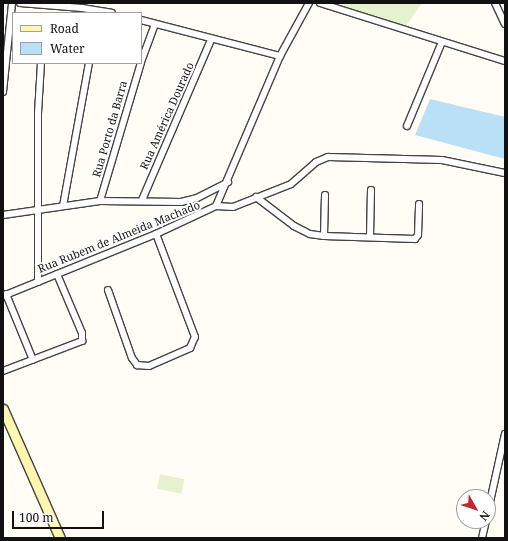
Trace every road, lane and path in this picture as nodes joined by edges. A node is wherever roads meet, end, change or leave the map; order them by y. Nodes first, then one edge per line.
1 (12, 3) edge
2 (20, 3) edge
3 (309, 3) edge
4 (320, 3) edge
5 (495, 3) edge
6 (43, 5) edge
7 (102, 12) edge
8 (142, 20) edge
9 (154, 24) junction
10 (505, 24) edge
11 (211, 40) junction
12 (442, 42) junction
13 (280, 56) junction
14 (142, 60) edge
15 (505, 61) edge
16 (41, 64) edge
17 (89, 64) edge
18 (141, 64) edge
19 (3, 92) edge
20 (407, 126) dead end
21 (505, 173) edge
22 (228, 182) junction
23 (372, 190) dead end
24 (325, 195) dead end
25 (256, 197) junction
26 (142, 200) junction
27 (100, 201) junction
28 (419, 204) dead end
29 (63, 206) junction
30 (216, 206) junction
31 (37, 210) junction
32 (3, 215) edge
33 (156, 234) junction
34 (324, 236) junction
35 (370, 237) junction
36 (57, 274) junction
37 (38, 282) junction
38 (108, 290) dead end
39 (4, 295) edge
40 (33, 360) junction
41 (3, 371) edge
42 (3, 409) edge
43 (505, 434) edge
44 (493, 489) edge
45 (60, 538) edge

1 - 19 street
2 - 6 street
3 - 13 street, Rua Rubem de Almeida Machado
4 - 12 street
5 - 10 street
6 - 7 street
8 - 9 street
9 - 11 street
9 - 14 street, Rua Porto da Barra
11 - 13 street
11 - 26 street, Rua América Dourado
12 - 15 street
12 - 20 street
13 - 22 street, Rua Rubem de Almeida Machado
16 - 31 street
17 - 29 street
18 - 27 street, Rua Porto da Barra
21 - 25 street
22 - 26 street
22 - 30 street, Rua Rubem de Almeida Machado
23 - 35 street
24 - 34 street
25 - 30 street
25 - 34 street
26 - 27 street
27 - 29 street
28 - 35 street
29 - 31 street
30 - 33 street, Rua Rubem de Almeida Machado
31 - 32 street
31 - 37 street
33 - 36 street, Rua Rubem de Almeida Machado
33 - 38 street
34 - 35 street
36 - 37 street, Rua Rubem de Almeida Machado
36 - 40 street
37 - 39 street, Rua Rubem de Almeida Machado
39 - 40 street
40 - 41 street
42 - 45 street
43 - 44 street

